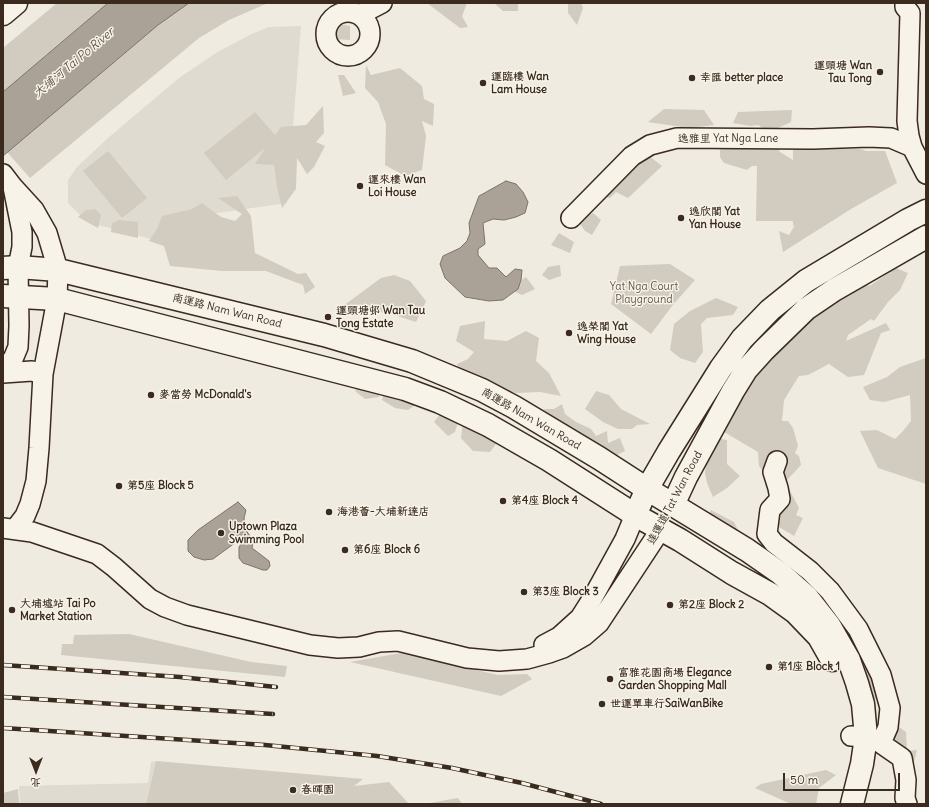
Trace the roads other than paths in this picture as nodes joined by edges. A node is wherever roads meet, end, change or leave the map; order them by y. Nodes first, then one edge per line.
1 (16, 3) edge
2 (382, 3) edge
3 (911, 6) edge
4 (3, 14) edge
5 (359, 15) dead end
6 (912, 147) junction
7 (926, 174) edge
8 (8, 181) edge
9 (926, 211) edge
10 (571, 218) dead end
11 (926, 237) edge
12 (10, 267) edge
13 (58, 270) junction
14 (11, 296) edge
15 (57, 299) junction
16 (3, 369) edge
17 (3, 373) edge
18 (43, 374) junction
19 (777, 461) dead end
20 (647, 489) junction
21 (673, 505) junction
22 (635, 515) junction
23 (9, 529) edge
24 (661, 529) junction
25 (400, 630) dead end
26 (866, 739) junction
27 (838, 804) edge
28 (852, 804) edge
29 (907, 804) edge

1 - 4 main road
2 - 5 street
3 - 6 street
6 - 7 street
6 - 10 street, 逸雅里 Yat Nga Lane
8 - 12 street
8 - 13 street
9 - 20 main road
11 - 21 main road, 達運道 Tat Wan Road
12 - 13 main road, 南運路 Nam Wan Road
12 - 14 street
13 - 15 street
13 - 20 main road, 南運路 Nam Wan Road
14 - 15 main road, 南運路 Nam Wan Road
14 - 16 street
15 - 18 street
15 - 22 main road, 南運路 Nam Wan Road
17 - 18 street
18 - 23 street
19 - 26 street
20 - 21 main road, 南運路 Nam Wan Road
20 - 22 main road
21 - 24 main road, 達運道 Tat Wan Road
21 - 26 main road, 南運路 Nam Wan Road
22 - 24 main road, 南運路 Nam Wan Road
22 - 25 street
23 - 24 street, 達運道 Tat Wan Road
24 - 26 main road, 南運路 Nam Wan Road
26 - 27 main road, 南運路 Nam Wan Road
26 - 28 main road, 南運路 Nam Wan Road
26 - 29 street

